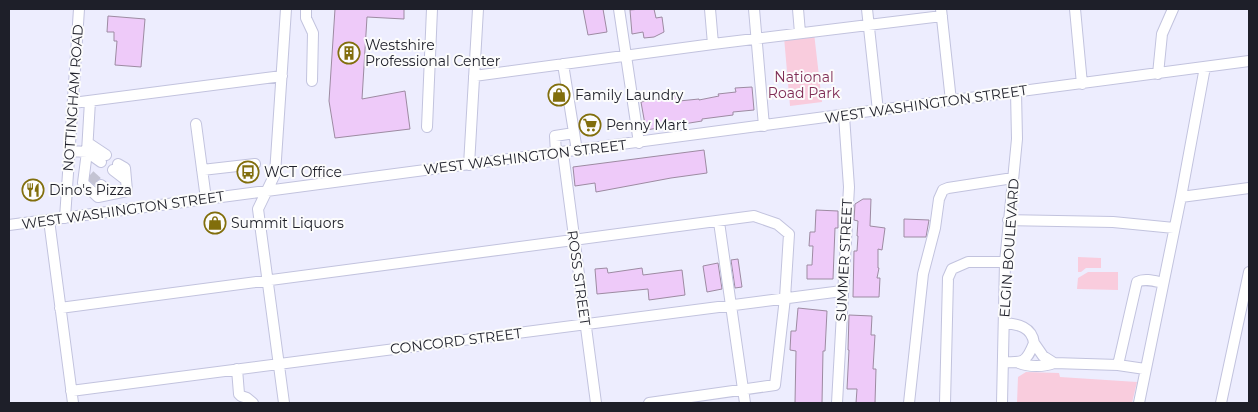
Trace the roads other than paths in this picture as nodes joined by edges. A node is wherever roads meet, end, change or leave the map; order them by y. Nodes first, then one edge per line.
1 (79, 9) edge
2 (286, 9) edge
3 (306, 9) edge
4 (432, 9) edge
5 (478, 9) edge
6 (619, 9) edge
7 (710, 9) edge
8 (754, 9) edge
9 (798, 9) edge
10 (867, 9) edge
11 (1075, 9) edge
12 (1173, 9) edge
13 (941, 13) edge
14 (869, 24) junction
15 (800, 33) junction
16 (757, 39) junction
17 (713, 44) junction
18 (625, 56) junction
19 (1249, 62) edge
20 (563, 64) junction
21 (1205, 67) junction
22 (1158, 74) junction
23 (282, 76) junction
24 (474, 76) junction
25 (312, 81) dead end
26 (1082, 84) junction
27 (1016, 92) junction
28 (90, 101) junction
29 (951, 101) junction
30 (73, 103) junction
31 (878, 111) junction
32 (844, 116) junction
33 (196, 124) dead end
34 (764, 126) junction
35 (427, 127) dead end
36 (574, 133) junction
37 (639, 142) junction
38 (87, 148) junction
39 (70, 151) junction
40 (577, 151) junction
41 (559, 153) junction
42 (103, 158) dead end
43 (255, 164) dead end
44 (469, 165) junction
45 (115, 167) dead end
46 (202, 170) junction
47 (86, 174) junction
48 (68, 175) junction
49 (1013, 178) junction
50 (101, 184) tunnel mouth
51 (1249, 188) edge
52 (267, 190) junction
53 (127, 191) junction
54 (109, 195) junction
55 (1180, 197) junction
56 (206, 199) junction
57 (129, 209) junction
58 (107, 212) junction
59 (65, 218) junction
60 (49, 220) junction
61 (1008, 220) junction
62 (719, 222) junction
63 (9, 225) edge
64 (1174, 228) junction
65 (574, 240) junction
66 (1005, 262) junction
67 (1249, 272) edge
68 (267, 280) junction
69 (1163, 282) junction
70 (842, 291) junction
71 (784, 298) junction
72 (731, 305) junction
73 (60, 308) junction
74 (1004, 323) junction
75 (585, 324) junction
76 (1034, 344) junction
77 (1003, 362) junction
78 (1019, 363) junction
79 (1054, 363) junction
80 (278, 364) junction
81 (1118, 365) junction
82 (237, 369) junction
83 (1146, 369) junction
84 (744, 390) junction
85 (71, 391) junction
86 (72, 403) edge
87 (253, 403) edge
88 (284, 403) edge
89 (596, 403) edge
90 (649, 403) edge
91 (745, 403) edge
92 (837, 403) edge
93 (909, 403) edge
94 (945, 403) edge
95 (1002, 403) edge
96 (1139, 403) edge
97 (1221, 403) edge

1 - 30 street, NOTTINGHAM ROAD
2 - 23 street
3 - 25 street
4 - 35 street
5 - 24 street
6 - 18 street
7 - 17 street
8 - 16 street
9 - 15 street
10 - 14 street
11 - 26 street
12 - 22 street
13 - 14 street
13 - 29 street
14 - 15 street
14 - 31 street
15 - 16 street
16 - 17 street
16 - 34 street
17 - 18 street
18 - 20 street
18 - 37 street
19 - 21 street, WEST WASHINGTON STREET
20 - 24 street
20 - 36 street
21 - 22 street, WEST WASHINGTON STREET
21 - 55 street
22 - 26 street, WEST WASHINGTON STREET
23 - 28 street
23 - 52 street
24 - 44 street
26 - 27 street, WEST WASHINGTON STREET
27 - 29 street, WEST WASHINGTON STREET
27 - 49 street, ELGIN BOULEVARD
28 - 30 street
28 - 38 street
29 - 31 street, WEST WASHINGTON STREET
30 - 39 street, NOTTINGHAM ROAD
31 - 32 street, WEST WASHINGTON STREET
32 - 34 street, WEST WASHINGTON STREET
32 - 70 street, SUMMER STREET
33 - 46 street
34 - 37 street, WEST WASHINGTON STREET
36 - 40 street
36 - 41 street
37 - 40 street, WEST WASHINGTON STREET
38 - 39 street
38 - 42 street
38 - 47 street
39 - 48 street, NOTTINGHAM ROAD
40 - 41 street, WEST WASHINGTON STREET
41 - 44 street, WEST WASHINGTON STREET
41 - 65 street, ROSS STREET
43 - 46 street
44 - 52 street, WEST WASHINGTON STREET
45 - 53 street
46 - 56 street
47 - 48 street
47 - 54 street
48 - 59 street, NOTTINGHAM ROAD
49 - 61 street, ELGIN BOULEVARD
49 - 93 street
50 - 54 street
51 - 55 street
52 - 56 street, WEST WASHINGTON STREET
52 - 68 street
53 - 54 street
53 - 57 street
54 - 58 street
55 - 64 street
56 - 57 street, WEST WASHINGTON STREET
57 - 58 street, WEST WASHINGTON STREET
58 - 59 street, WEST WASHINGTON STREET
59 - 60 street, WEST WASHINGTON STREET
60 - 63 street, WEST WASHINGTON STREET
60 - 73 street
61 - 64 street
61 - 66 street, ELGIN BOULEVARD
62 - 65 street
62 - 71 street
62 - 72 street
64 - 69 street
65 - 68 street
65 - 75 street, ROSS STREET
66 - 74 street, ELGIN BOULEVARD
66 - 94 street
67 - 97 street
68 - 73 street
68 - 80 street
69 - 81 street
69 - 83 street
70 - 71 street, CONCORD STREET
70 - 92 street, SUMMER STREET
71 - 72 street, CONCORD STREET
71 - 84 street
72 - 75 street, CONCORD STREET
72 - 84 street
73 - 85 street
74 - 76 street
74 - 77 street, ELGIN BOULEVARD
75 - 80 street, CONCORD STREET
75 - 89 street, ROSS STREET
76 - 78 street
76 - 79 street
77 - 78 street
77 - 95 street, ELGIN BOULEVARD
78 - 79 street
79 - 81 street
80 - 82 street, CONCORD STREET
80 - 88 street
81 - 83 street
82 - 85 street, CONCORD STREET
82 - 87 street
83 - 96 street
84 - 90 street
84 - 91 street
85 - 86 street

